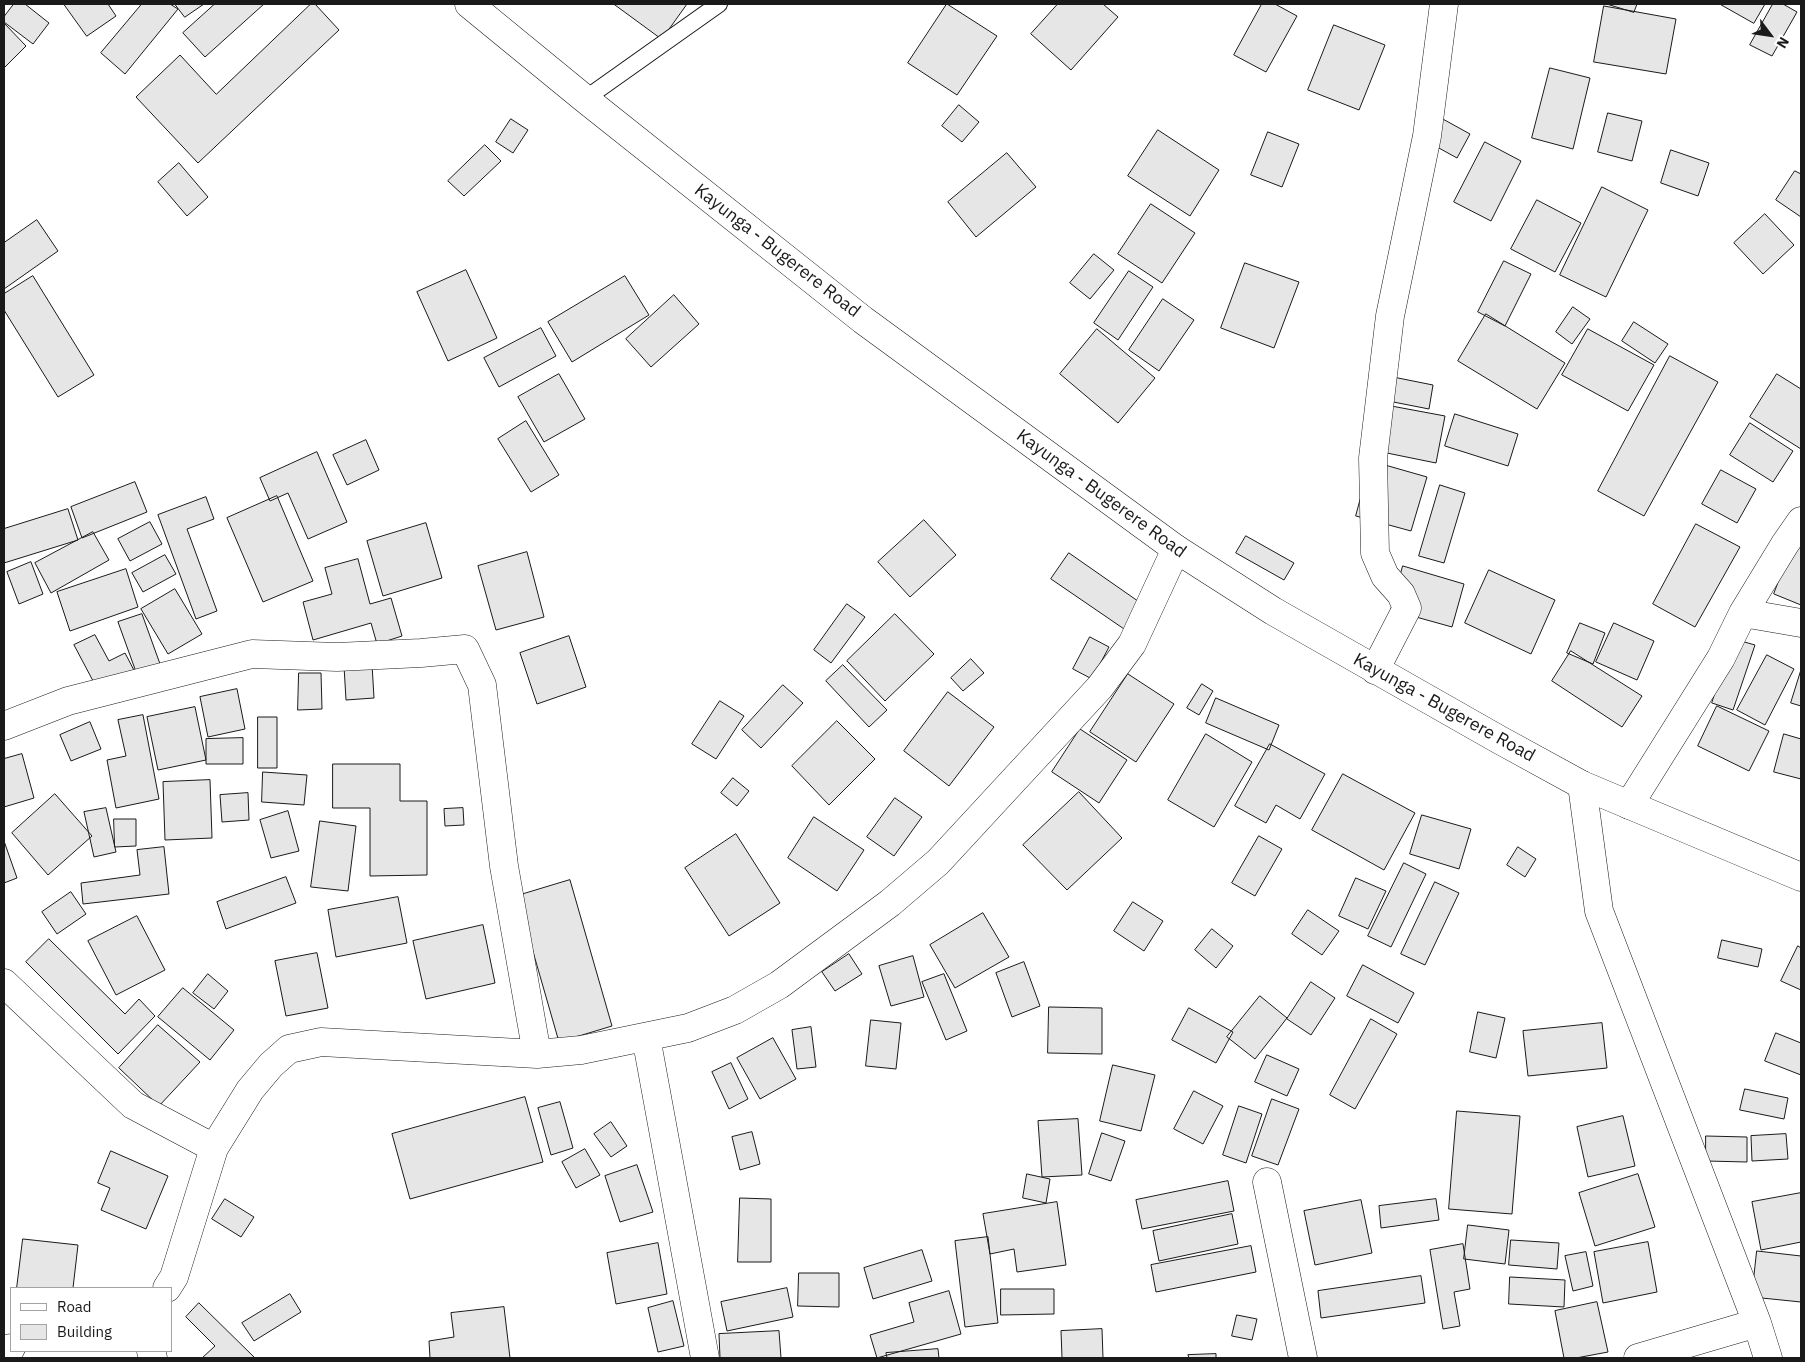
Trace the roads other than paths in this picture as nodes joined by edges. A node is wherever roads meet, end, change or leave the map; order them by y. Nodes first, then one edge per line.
1 (469, 4) edge
2 (719, 4) edge
3 (1444, 4) edge
4 (585, 99) junction
5 (1801, 520) edge
6 (1176, 550) junction
7 (1743, 613) junction
8 (1801, 623) edge
9 (1375, 670) junction
10 (4, 726) edge
11 (1582, 785) junction
12 (1628, 805) junction
13 (1801, 878) edge
14 (4, 983) edge
15 (646, 1037) junction
16 (537, 1054) junction
17 (214, 1148) junction
18 (1267, 1182) dead end
19 (168, 1287) edge
20 (1757, 1323) junction
21 (705, 1358) edge
22 (1303, 1358) edge
23 (1638, 1358) edge
24 (1768, 1358) edge

1 - 4 street, Kayunga - Bugerere Road
2 - 4 lane
3 - 9 street
4 - 6 street, Kayunga - Bugerere Road
5 - 7 street
6 - 9 street, Kayunga - Bugerere Road
6 - 15 street
7 - 8 street
7 - 12 street
9 - 11 street, Kayunga - Bugerere Road
10 - 16 street
11 - 12 street, Kayunga - Bugerere Road
11 - 20 street
12 - 13 street, Kayunga - Bugerere Road
14 - 17 street
15 - 16 street
15 - 21 street
16 - 17 street
17 - 19 street
18 - 22 street
20 - 23 street
20 - 24 street

